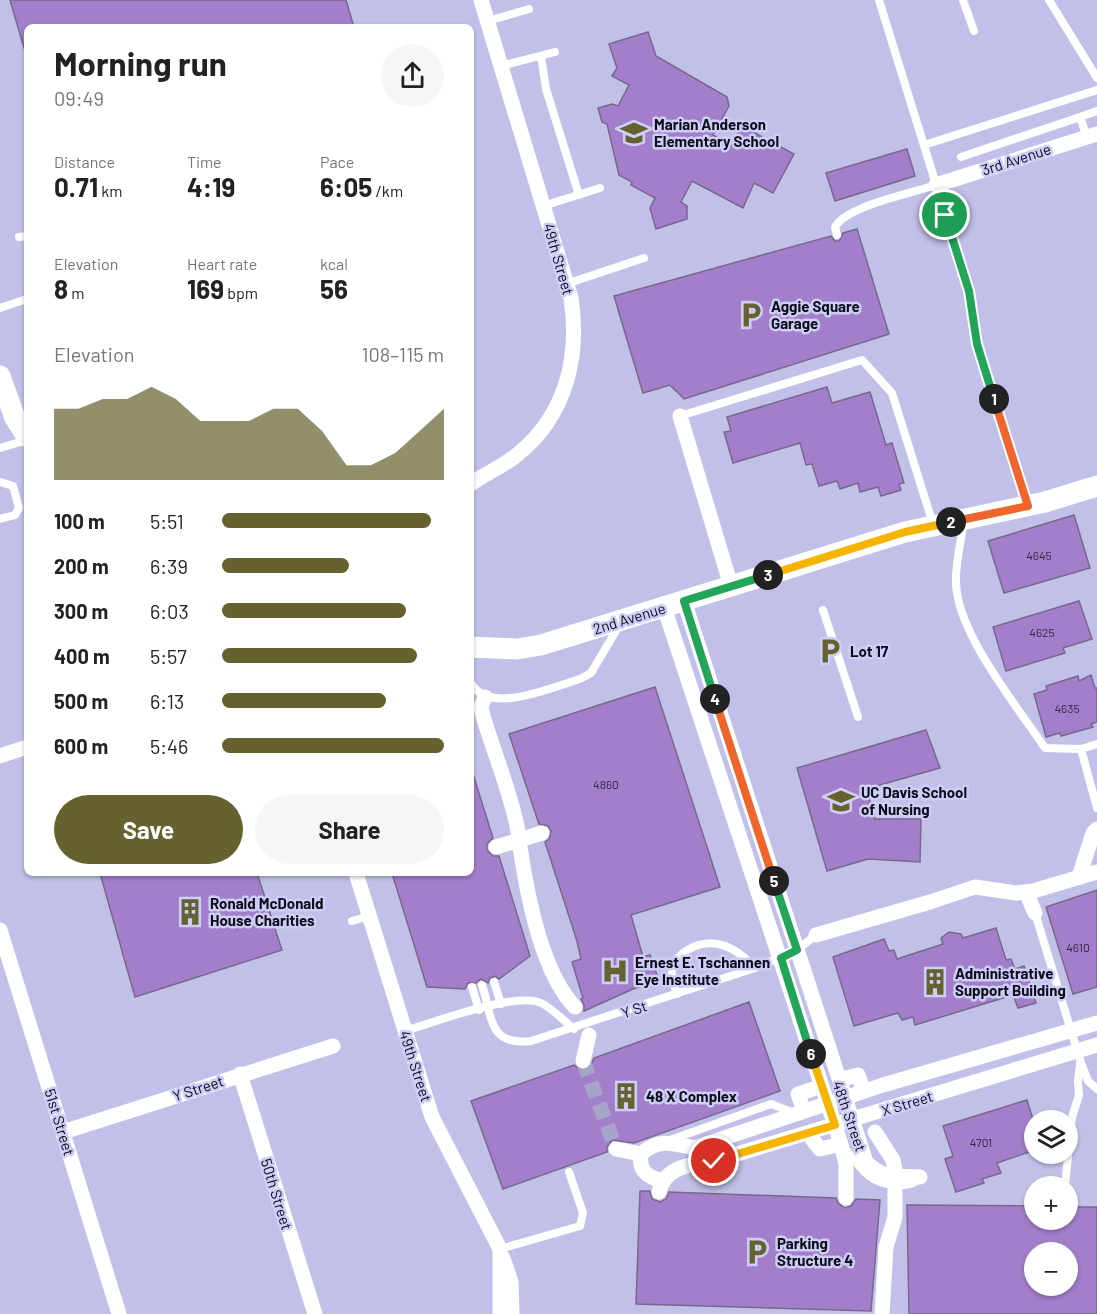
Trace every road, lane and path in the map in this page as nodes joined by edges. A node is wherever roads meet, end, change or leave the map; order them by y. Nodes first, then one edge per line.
1 (481, 0) edge
2 (879, 0) edge
3 (963, 0) edge
4 (1048, 0) edge
5 (529, 9) dead end
6 (488, 21) junction
7 (974, 31) dead end
8 (555, 52) dead end
9 (541, 56) junction
10 (501, 66) junction
11 (1097, 78) edge
12 (1097, 90) edge
13 (1097, 111) edge
14 (1080, 117) junction
15 (1092, 135) edge
16 (924, 145) junction
17 (961, 157) dead end
18 (936, 185) junction
19 (600, 188) dead end
20 (579, 195) junction
21 (543, 206) junction
22 (837, 234) dead end
23 (644, 258) dead end
24 (566, 284) junction
25 (24, 300) edge
26 (0, 308) edge
27 (0, 376) edge
28 (680, 416) joint
29 (24, 434) edge
30 (24, 440) edge
31 (0, 448) edge
32 (0, 482) edge
33 (474, 482) edge
34 (1097, 486) edge
35 (1028, 506) junction
36 (0, 519) edge
37 (964, 520) junction
38 (934, 526) junction
39 (731, 586) junction
40 (674, 604) junction
41 (823, 609) dead end
42 (623, 620) junction
43 (474, 651) edge
44 (474, 687) edge
45 (485, 697) junction
46 (858, 717) dead end
47 (1097, 744) edge
48 (24, 748) edge
49 (1080, 749) junction
50 (0, 756) edge
51 (1097, 808) edge
52 (1097, 829) edge
53 (542, 833) dead end
54 (519, 839) junction
55 (496, 847) dead end
56 (1097, 872) edge
57 (357, 876) edge
58 (1079, 877) junction
59 (1026, 892) junction
60 (1035, 913) joint
61 (369, 916) junction
62 (352, 921) dead end
63 (0, 930) edge
64 (816, 935) joint
65 (797, 950) junction
66 (781, 958) junction
67 (755, 968) junction
68 (494, 982) dead end
69 (482, 985) dead end
70 (472, 987) dead end
71 (677, 994) junction
72 (501, 1004) junction
73 (489, 1006) junction
74 (479, 1010) junction
75 (579, 1011) dead end
76 (1097, 1023) edge
77 (405, 1031) junction
78 (1071, 1031) junction
79 (581, 1032) junction
80 (1097, 1045) edge
81 (333, 1046) dead end
82 (1079, 1057) junction
83 (583, 1061) tunnel mouth
84 (240, 1074) junction
85 (813, 1089) dead end
86 (1097, 1089) edge
87 (844, 1099) junction
88 (828, 1105) junction
89 (799, 1110) junction
90 (852, 1120) junction
91 (835, 1125) junction
92 (872, 1131) dead end
93 (63, 1132) junction
94 (812, 1139) dead end
95 (837, 1145) junction
96 (616, 1149) dead end
97 (640, 1154) junction
98 (569, 1172) dead end
99 (1066, 1176) edge
100 (921, 1177) dead end
101 (895, 1182) junction
102 (846, 1198) dead end
103 (500, 1249) junction
104 (119, 1314) edge
105 (315, 1314) edge
106 (500, 1314) edge
107 (512, 1314) edge
108 (882, 1314) edge

1 - 6 street, 49th Street
2 - 16 lane
3 - 7 lane
4 - 11 lane
5 - 6 lane
6 - 10 street, 49th Street
8 - 9 lane
9 - 10 lane
9 - 20 lane
10 - 21 street, 49th Street
12 - 16 lane
13 - 14 lane
14 - 15 lane
14 - 17 lane
15 - 18 street, 3rd Avenue
16 - 18 lane
18 - 22 lane
18 - 35 lane
19 - 20 lane
20 - 21 lane
21 - 24 street, 49th Street
23 - 24 lane
24 - 33 street, 49th Street
25 - 26 lane
27 - 29 street
28 - 38 lane
28 - 39 street
30 - 31 lane
32 - 36 lane
34 - 35 street, 2nd Avenue
35 - 37 street, 2nd Avenue
37 - 38 street, 2nd Avenue
37 - 49 lane
38 - 39 street, 2nd Avenue
39 - 40 street, 2nd Avenue
40 - 42 street, 2nd Avenue
40 - 65 street, 48th Street
40 - 66 street, 48th Street
41 - 46 lane
42 - 43 street, 2nd Avenue
42 - 45 lane
44 - 45 lane
45 - 54 street
47 - 49 lane
48 - 50 street
49 - 51 lane
52 - 58 street
53 - 54 street
54 - 55 street
54 - 75 street
56 - 58 street
57 - 61 street, 49th Street
58 - 59 street
59 - 60 street
59 - 64 street
60 - 78 lane
61 - 62 lane
61 - 77 street, 49th Street
63 - 93 street, 51st Street
64 - 65 lane, Y St
65 - 66 lane, Y St
65 - 87 street, 48th Street
66 - 67 lane, Y St
66 - 88 street, 48th Street
67 - 71 lane, Y St
67 - 71 lane
68 - 72 lane
69 - 73 lane, Y St
70 - 74 lane
71 - 79 lane, Y St
72 - 73 lane
72 - 79 lane
73 - 74 lane
73 - 79 lane, Y St
74 - 77 lane
76 - 78 street, X Street
77 - 103 street, 49th Street
78 - 82 lane
78 - 87 street, X Street
79 - 83 street
80 - 82 street, X Street
81 - 84 street, Y Street
82 - 86 lane
82 - 90 street, X Street
82 - 99 lane
84 - 93 street, Y Street
84 - 105 street, 50th Street
85 - 89 street
87 - 88 street, X Street
87 - 90 street, 48th Street
88 - 89 street, X Street
88 - 91 street, 48th Street
89 - 97 street, X Street
90 - 91 street, X Street
90 - 101 street, 48th Street
91 - 95 street, 48th Street
91 - 97 street, X Street
92 - 101 street
93 - 104 street, 51st Street
94 - 95 street
95 - 101 lane
95 - 102 street, 48th Street
96 - 97 street
98 - 103 lane
100 - 101 street, 48th Street
101 - 108 street
103 - 106 street, 49th Street
103 - 107 street, 49th Street

